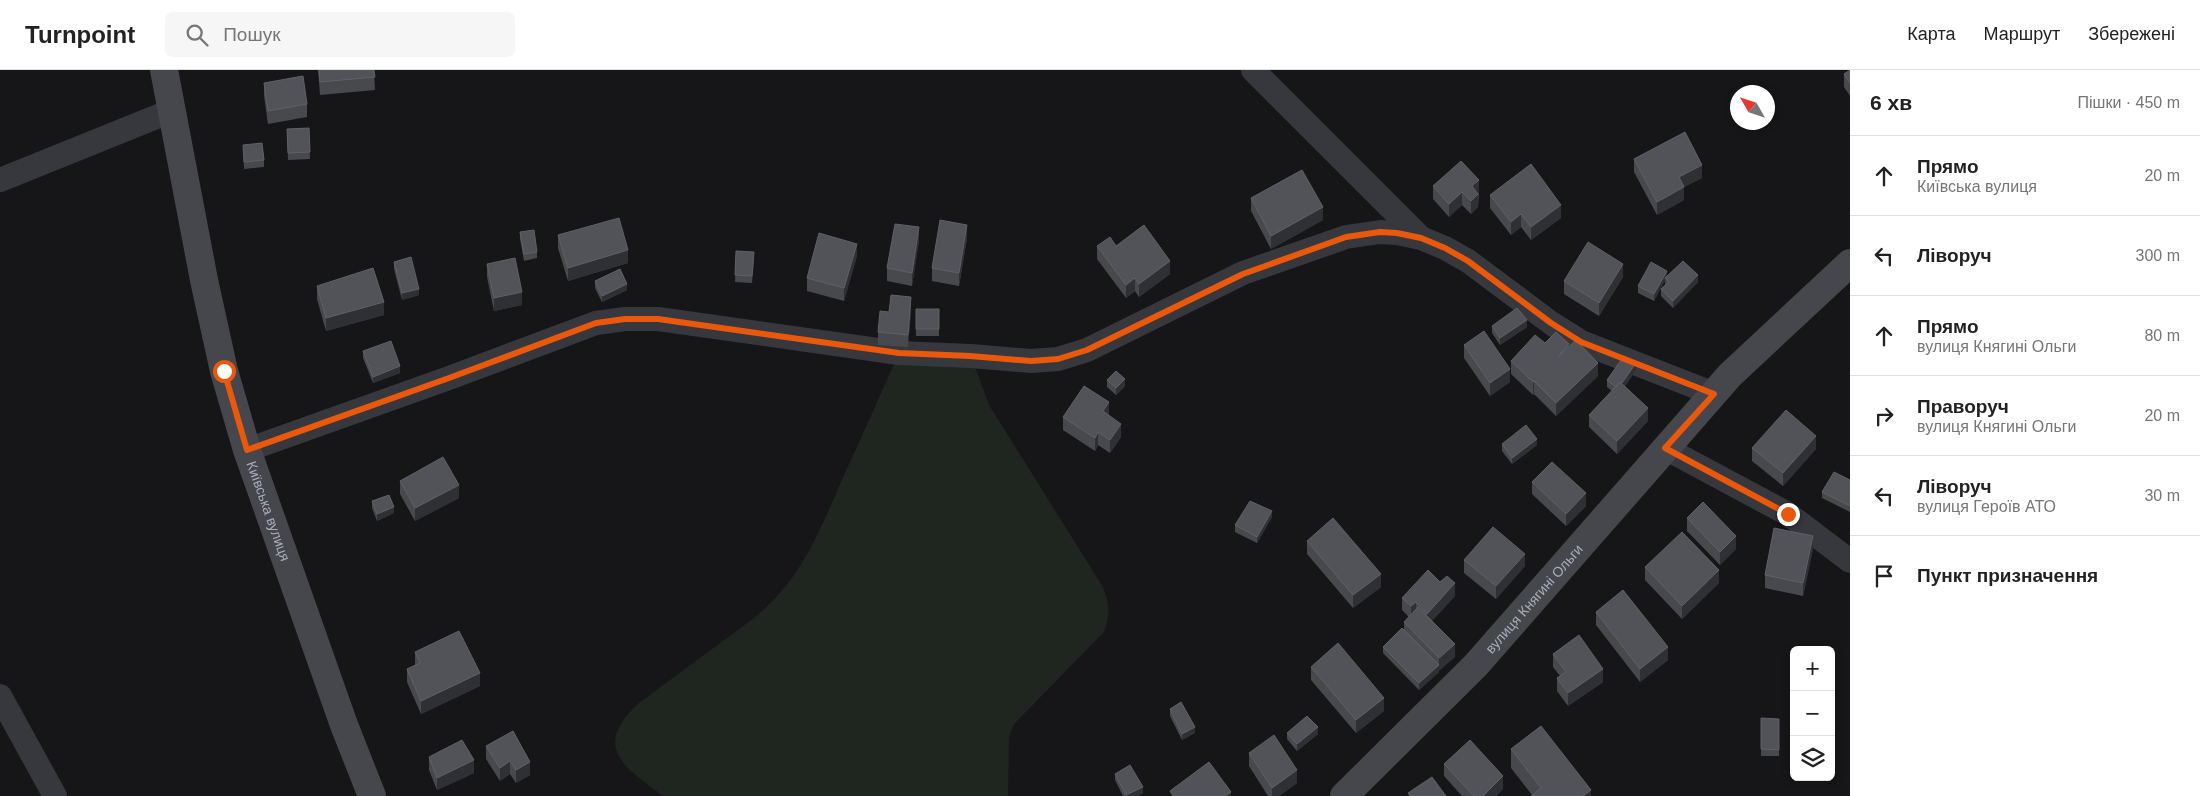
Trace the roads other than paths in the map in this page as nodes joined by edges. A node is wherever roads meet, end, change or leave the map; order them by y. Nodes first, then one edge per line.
1 (164, 70) edge
2 (1252, 70) edge
3 (171, 111) junction
4 (0, 180) edge
5 (1421, 238) junction
6 (1850, 263) edge
7 (1714, 394) junction
8 (1665, 448) junction
9 (247, 450) junction
10 (1850, 561) edge
11 (0, 696) edge
12 (55, 796) edge
13 (372, 796) edge
14 (1344, 796) edge

1 - 3 street, Київська вулиця
2 - 5 street
3 - 4 street
3 - 9 street, Київська вулиця
5 - 7 street
5 - 9 street
6 - 7 street, вулиця Княгині Ольги
7 - 8 street, вулиця Княгині Ольги
8 - 10 street
8 - 14 street, вулиця Княгині Ольги
9 - 13 street, Київська вулиця
11 - 12 street

